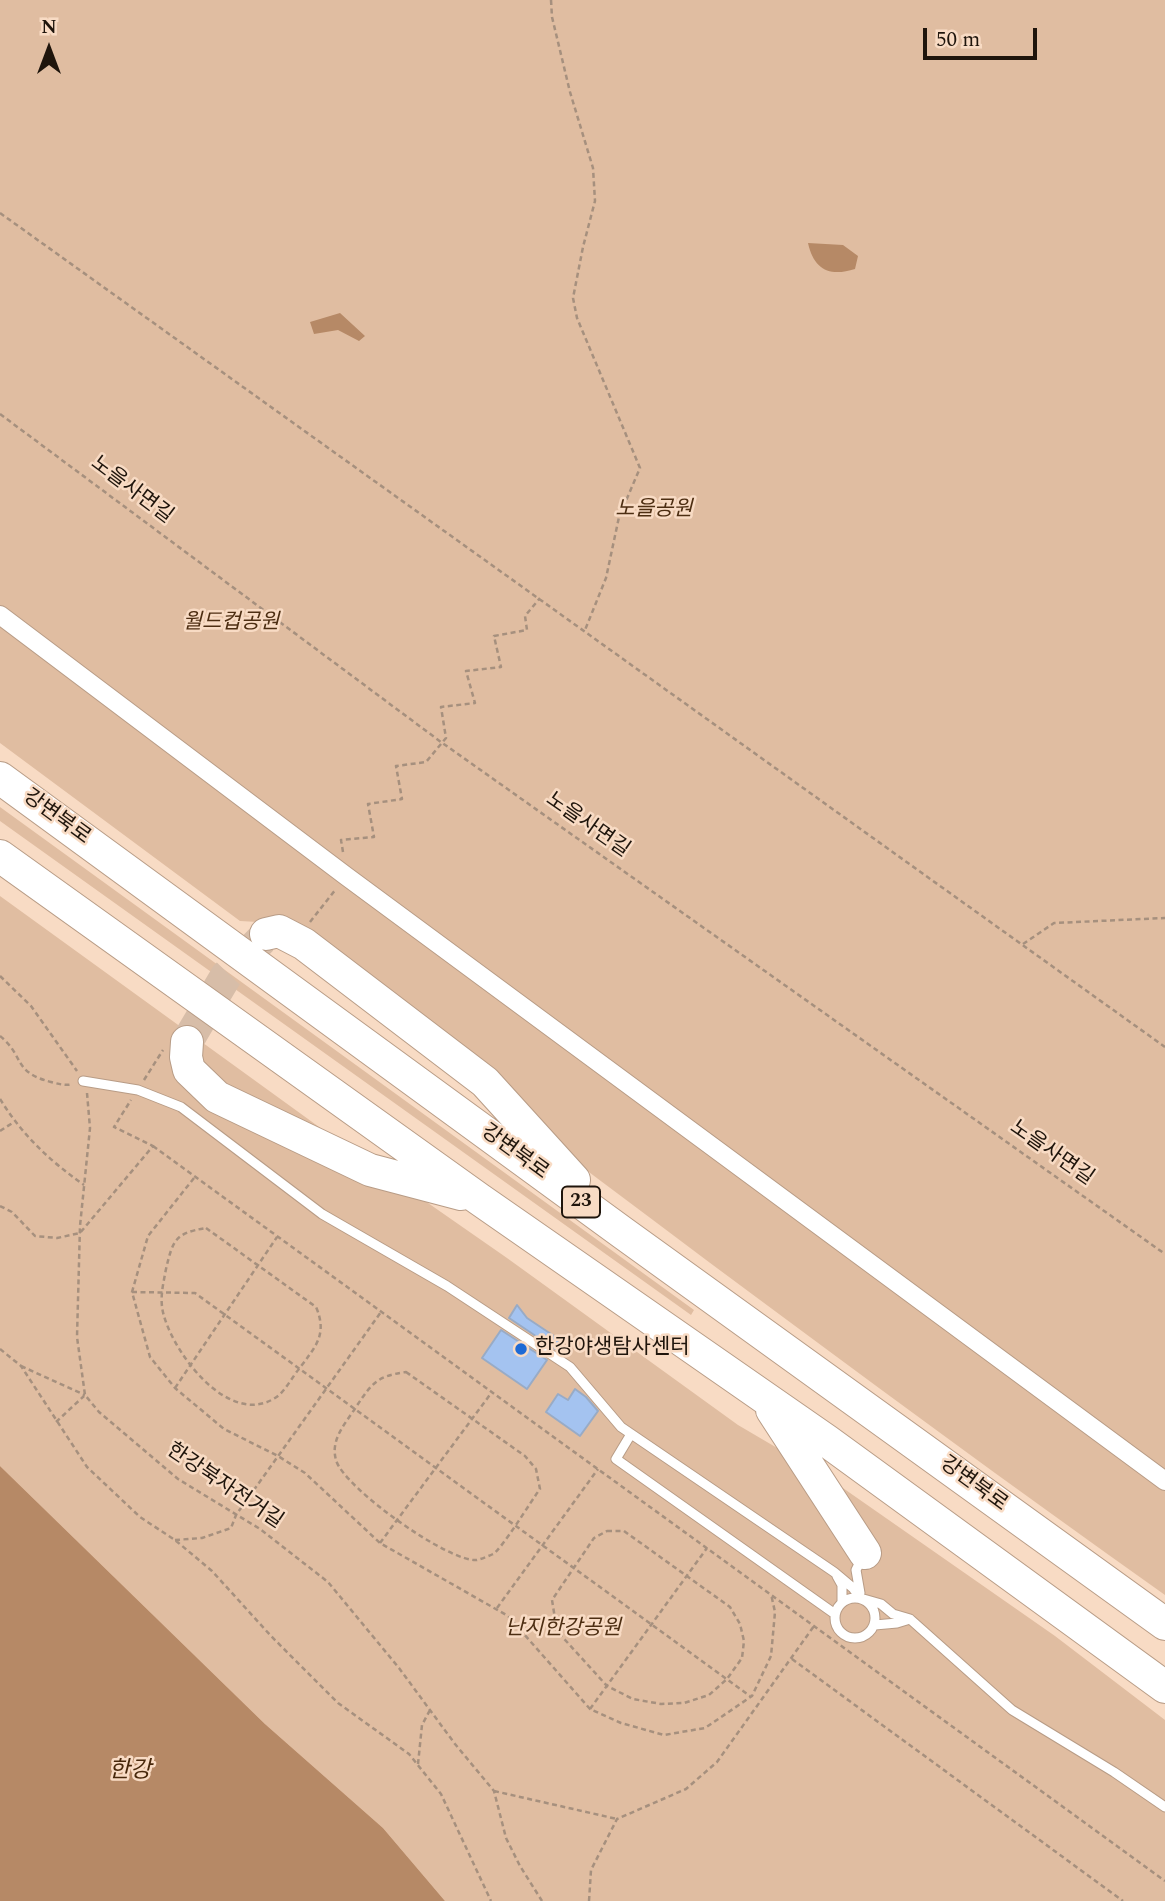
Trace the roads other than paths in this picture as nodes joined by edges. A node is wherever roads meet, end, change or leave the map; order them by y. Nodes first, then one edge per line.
1 (0, 615) edge
2 (0, 778) edge
3 (0, 856) edge
4 (266, 934) dead end
5 (178, 1042) road end
6 (83, 1081) road end
7 (479, 1199) junction
8 (622, 1233) junction
9 (764, 1397) junction
10 (631, 1434) junction
11 (1165, 1481) edge
12 (864, 1553) joint
13 (834, 1572) junction
14 (860, 1598) junction
15 (842, 1602) junction
16 (835, 1614) junction
17 (910, 1619) junction
18 (1165, 1624) edge
19 (874, 1625) junction
20 (1165, 1687) edge
21 (1165, 1807) edge

1 - 11 street
2 - 8 highway, 강변북로 / 23
3 - 7 highway
4 - 8 highway
5 - 7 highway
6 - 10 lane
7 - 9 highway
8 - 18 highway, 강변북로 / 23
9 - 12 highway
9 - 20 highway
10 - 13 lane
10 - 16 lane
12 - 14 lane
13 - 14 lane
13 - 15 lane
14 - 15 lane
14 - 17 lane
14 - 19 lane
15 - 16 lane
16 - 19 lane
17 - 19 lane
17 - 21 lane

